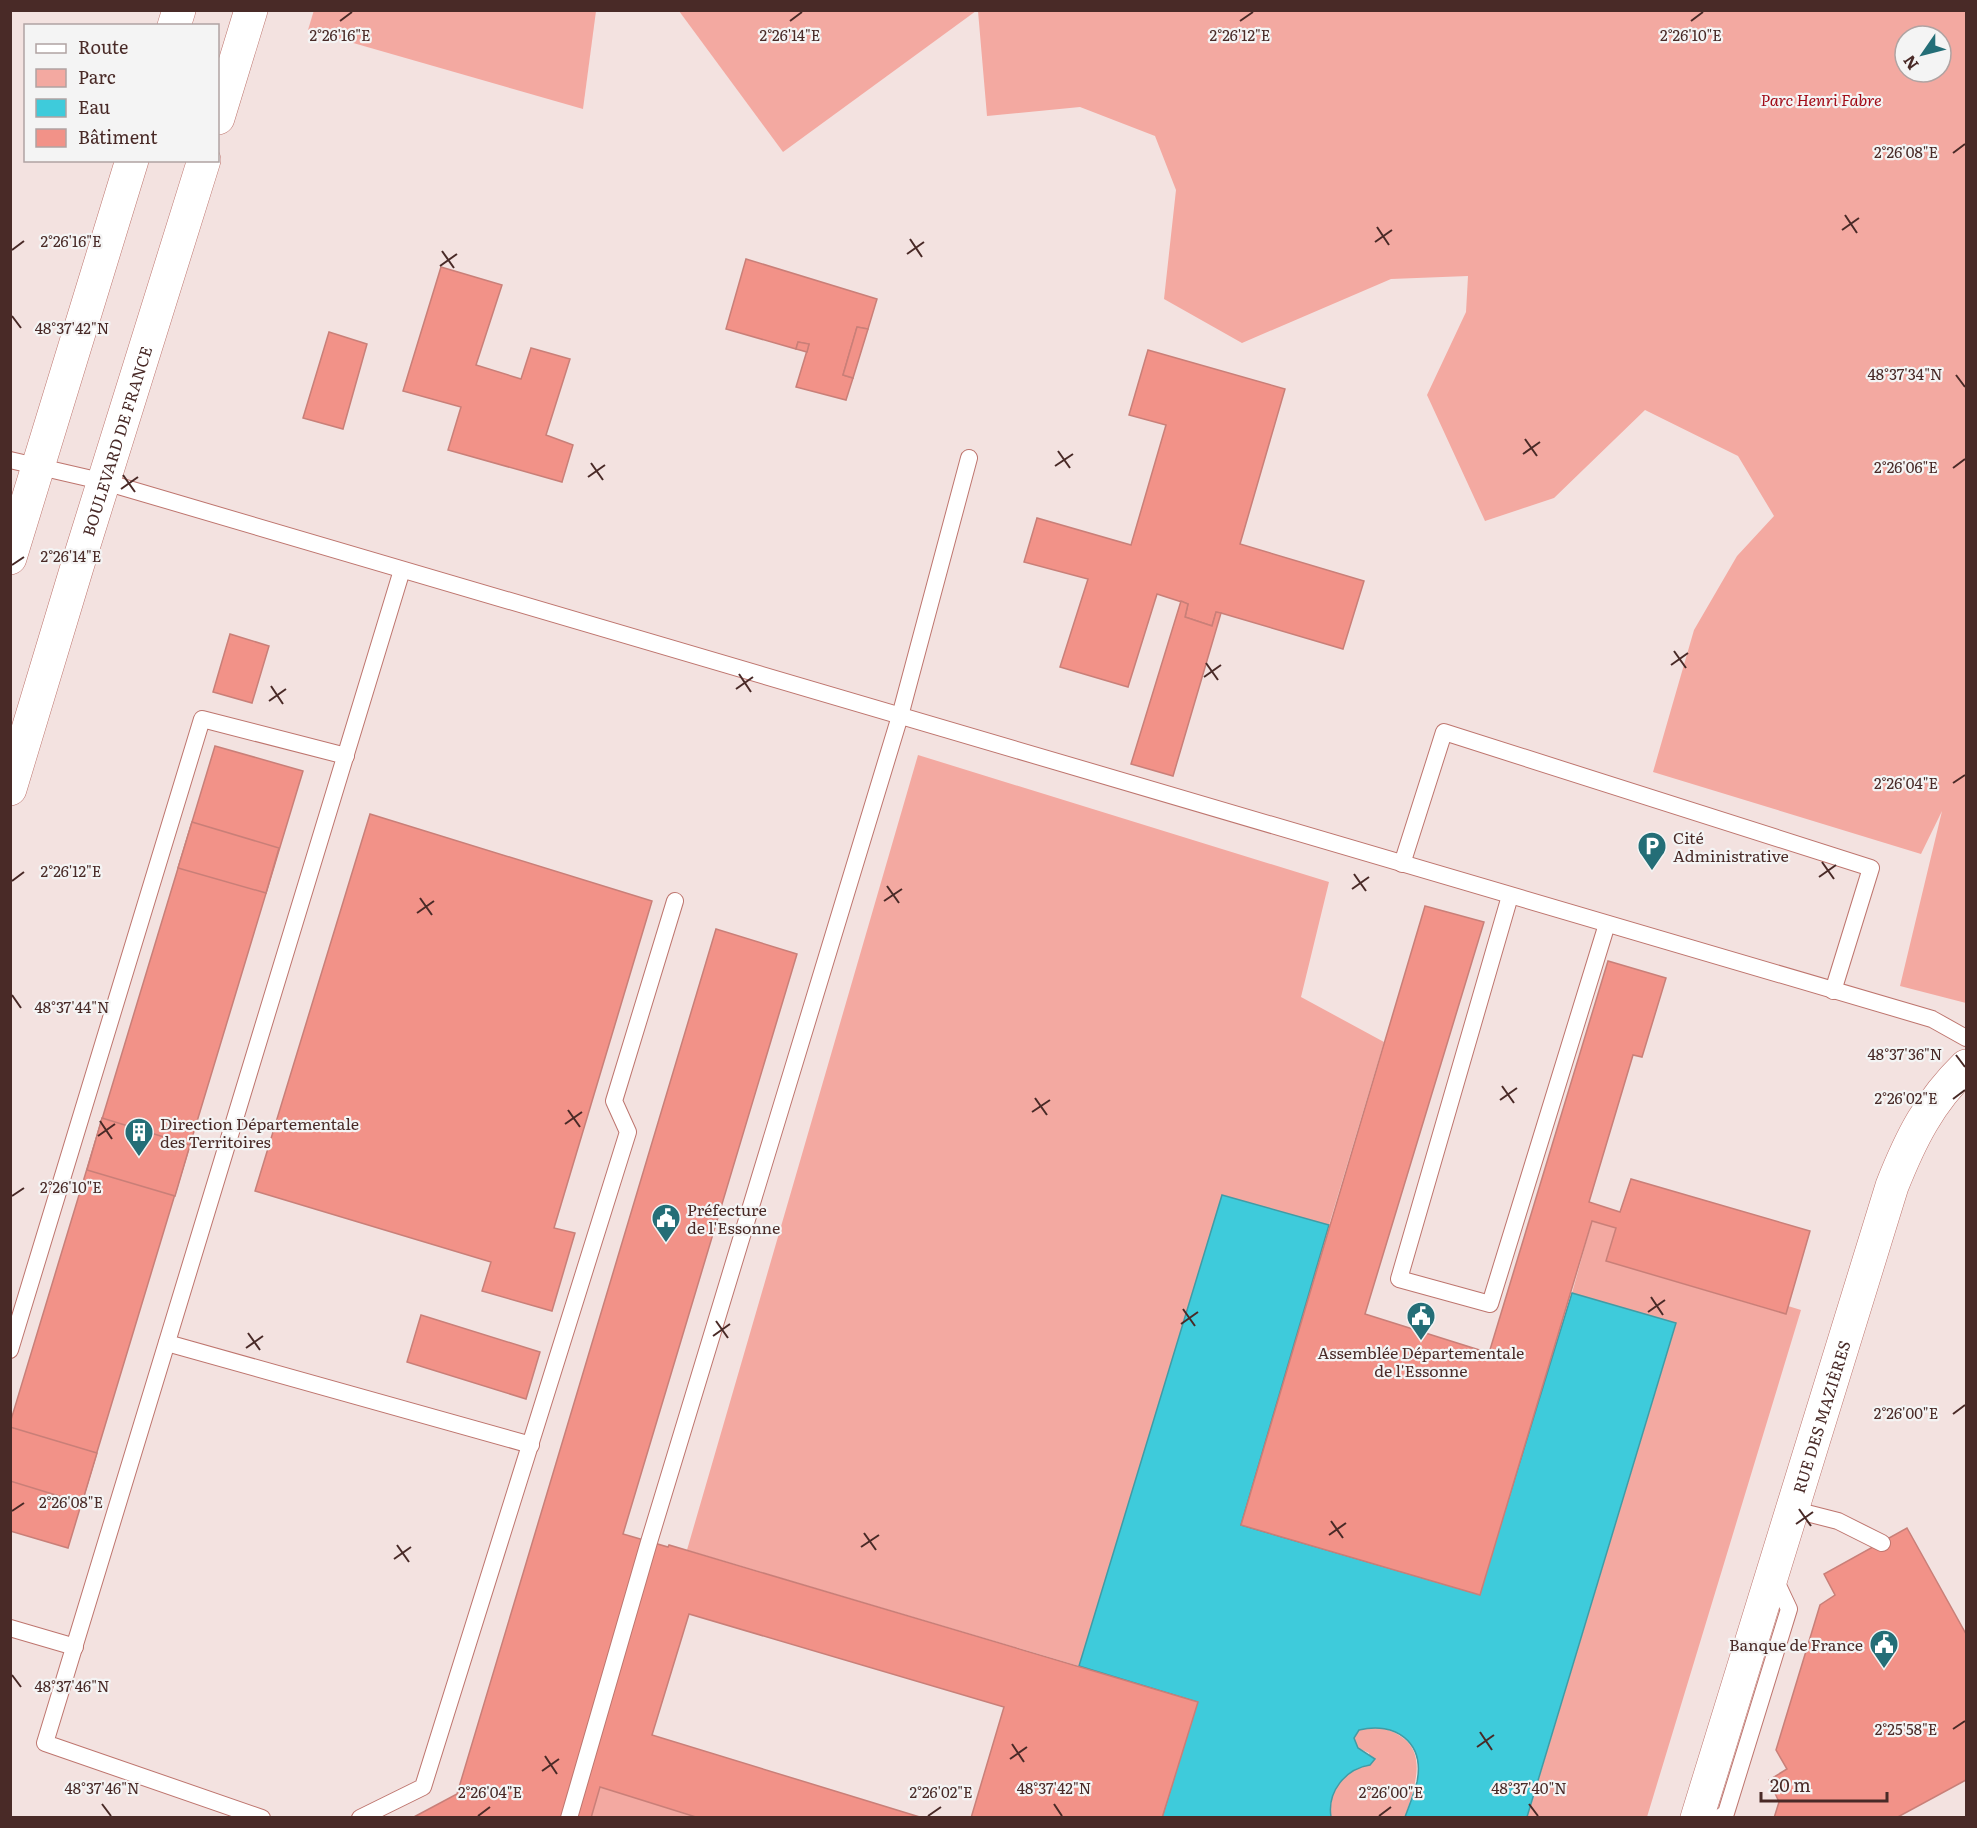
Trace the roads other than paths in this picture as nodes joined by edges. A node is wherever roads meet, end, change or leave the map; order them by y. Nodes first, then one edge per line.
1 (251, 10) edge
2 (219, 115) edge
3 (131, 162) edge
4 (203, 162) edge
5 (969, 458) dead end
6 (24, 464) edge
7 (105, 482) junction
8 (10, 558) edge
9 (402, 570) junction
10 (900, 716) junction
11 (346, 756) junction
12 (10, 789) edge
13 (1402, 864) junction
14 (1510, 896) junction
15 (675, 901) dead end
16 (1607, 924) junction
17 (1833, 991) junction
18 (1966, 1038) edge
19 (1966, 1066) edge
20 (167, 1343) junction
21 (10, 1350) edge
22 (531, 1445) junction
23 (1791, 1509) junction
24 (1882, 1543) dead end
25 (1772, 1572) junction
26 (10, 1628) edge
27 (75, 1647) junction
28 (262, 1818) edge
29 (360, 1818) edge
30 (568, 1818) edge
31 (1697, 1818) edge
32 (1719, 1818) edge

1 - 2 main road
3 - 6 main road
4 - 7 main road, BOULEVARD DE FRANCE
5 - 10 lane
6 - 7 lane
6 - 8 main road
7 - 9 lane
7 - 12 main road, BOULEVARD DE FRANCE
9 - 10 lane
9 - 11 lane
10 - 13 lane
10 - 30 lane
11 - 20 lane
11 - 21 lane
13 - 14 lane
13 - 17 lane
14 - 16 lane
14 - 16 lane
15 - 22 lane
16 - 17 lane
17 - 18 lane
19 - 23 main road, RUE DES MAZIÈRES
20 - 22 lane
20 - 27 lane
22 - 29 lane
23 - 24 lane
23 - 25 main road, RUE DES MAZIÈRES
25 - 31 main road, RUE DES MAZIÈRES
25 - 32 lane
26 - 27 lane
27 - 28 lane

